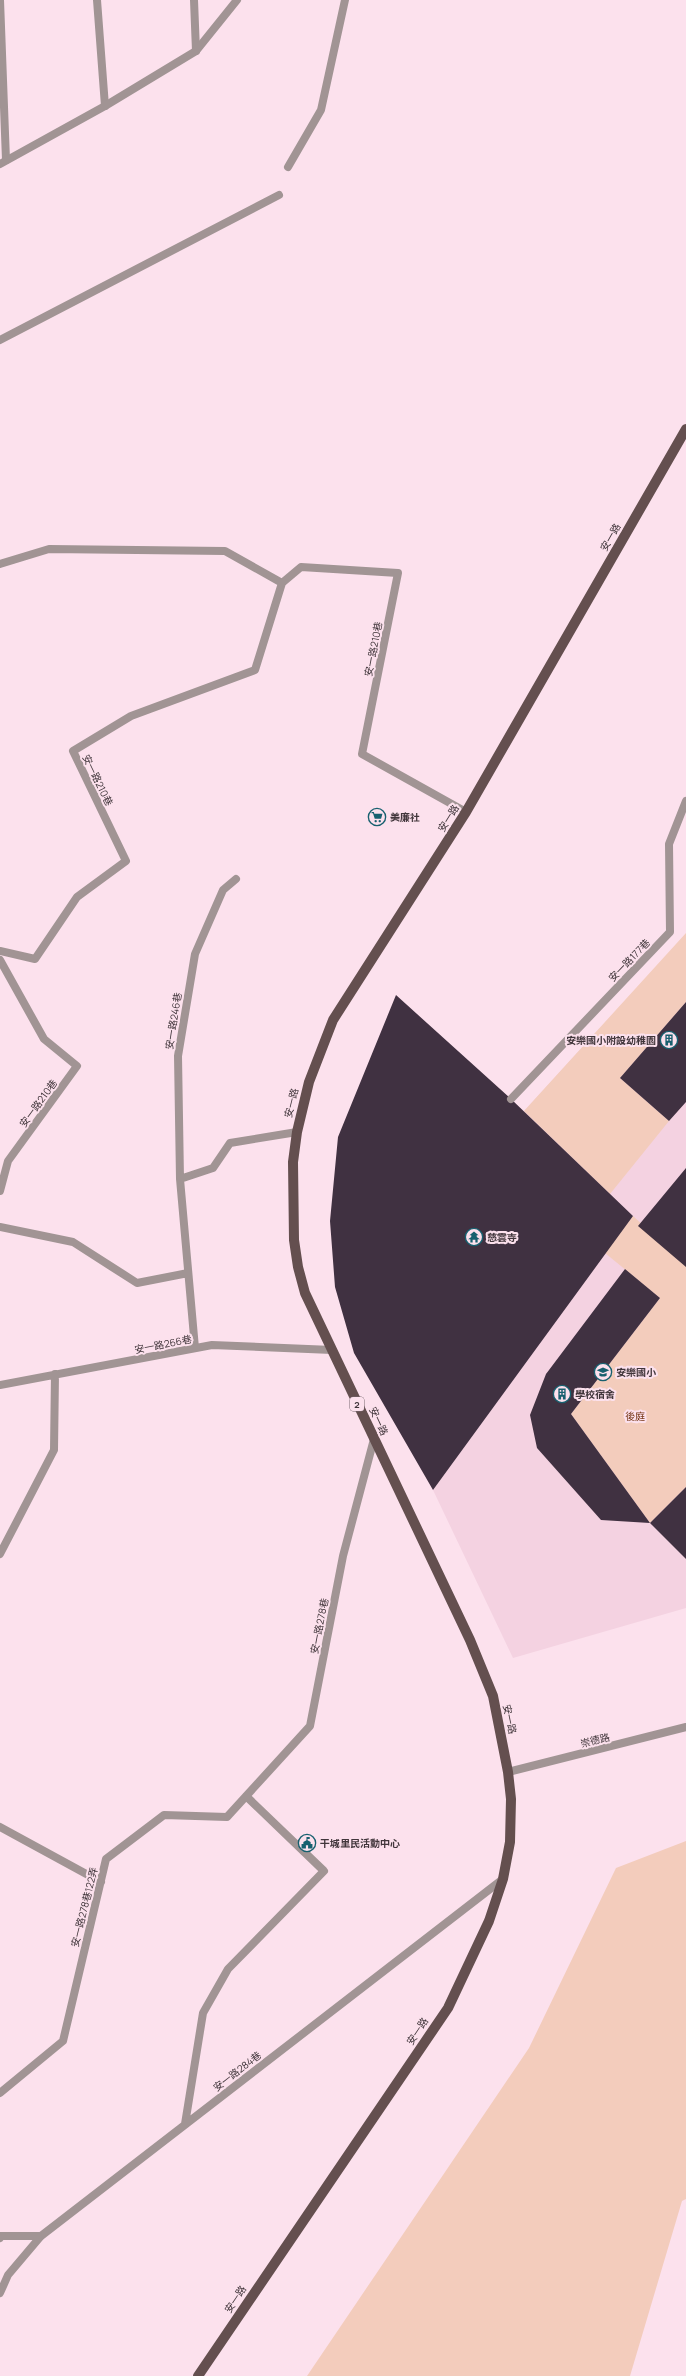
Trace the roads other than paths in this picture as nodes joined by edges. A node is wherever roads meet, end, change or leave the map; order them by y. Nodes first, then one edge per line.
1 (0, 0) edge
2 (97, 0) edge
3 (194, 0) edge
4 (236, 0) edge
5 (345, 0) edge
6 (196, 51) junction
7 (105, 106) junction
8 (3, 162) edge
9 (288, 167) dead end
10 (279, 195) dead end
11 (0, 340) edge
12 (686, 429) edge
13 (0, 564) edge
14 (282, 582) junction
15 (686, 801) edge
16 (466, 812) junction
17 (236, 879) dead end
18 (0, 951) edge
19 (0, 960) edge
20 (511, 1099) dead end
21 (297, 1132) junction
22 (180, 1179) junction
23 (0, 1191) edge
24 (0, 1227) edge
25 (188, 1273) junction
26 (195, 1348) junction
27 (332, 1350) junction
28 (55, 1374) junction
29 (0, 1385) edge
30 (374, 1439) junction
31 (0, 1554) edge
32 (686, 1728) edge
33 (508, 1772) junction
34 (246, 1796) junction
35 (0, 1827) edge
36 (503, 1879) junction
37 (101, 1882) junction
38 (0, 2093) edge
39 (185, 2124) junction
40 (41, 2236) junction
41 (0, 2238) edge
42 (0, 2293) edge
43 (198, 2376) edge

1 - 8 street
2 - 7 street
3 - 6 street
4 - 6 street
5 - 9 street
6 - 7 street
7 - 8 street
10 - 11 street
12 - 16 main road, 安一路 / 2
13 - 14 street
14 - 16 street, 安一路210巷
14 - 18 street, 安一路210巷
15 - 20 street, 安一路177巷
16 - 21 main road, 安一路 / 2
17 - 22 street, 安一路246巷
19 - 23 street, 安一路210巷
21 - 22 street
21 - 27 main road, 安一路 / 2
22 - 25 street, 安一路246巷
24 - 25 street
25 - 26 street, 安一路246巷
26 - 27 street, 安一路266巷
26 - 28 street, 安一路266巷
27 - 30 main road, 安一路 / 2
28 - 29 street, 安一路266巷
28 - 31 street
30 - 33 main road, 安一路 / 2
30 - 34 street, 安一路278巷
32 - 33 street, 崇德路
33 - 36 main road, 安一路 / 2
34 - 37 street, 安一路278巷122弄
34 - 39 street
35 - 37 street
36 - 39 street, 安一路284巷
36 - 43 main road, 安一路 / 2
37 - 38 street, 安一路278巷122弄
39 - 40 street, 安一路284巷
40 - 41 street
40 - 42 street, 安一路284巷

